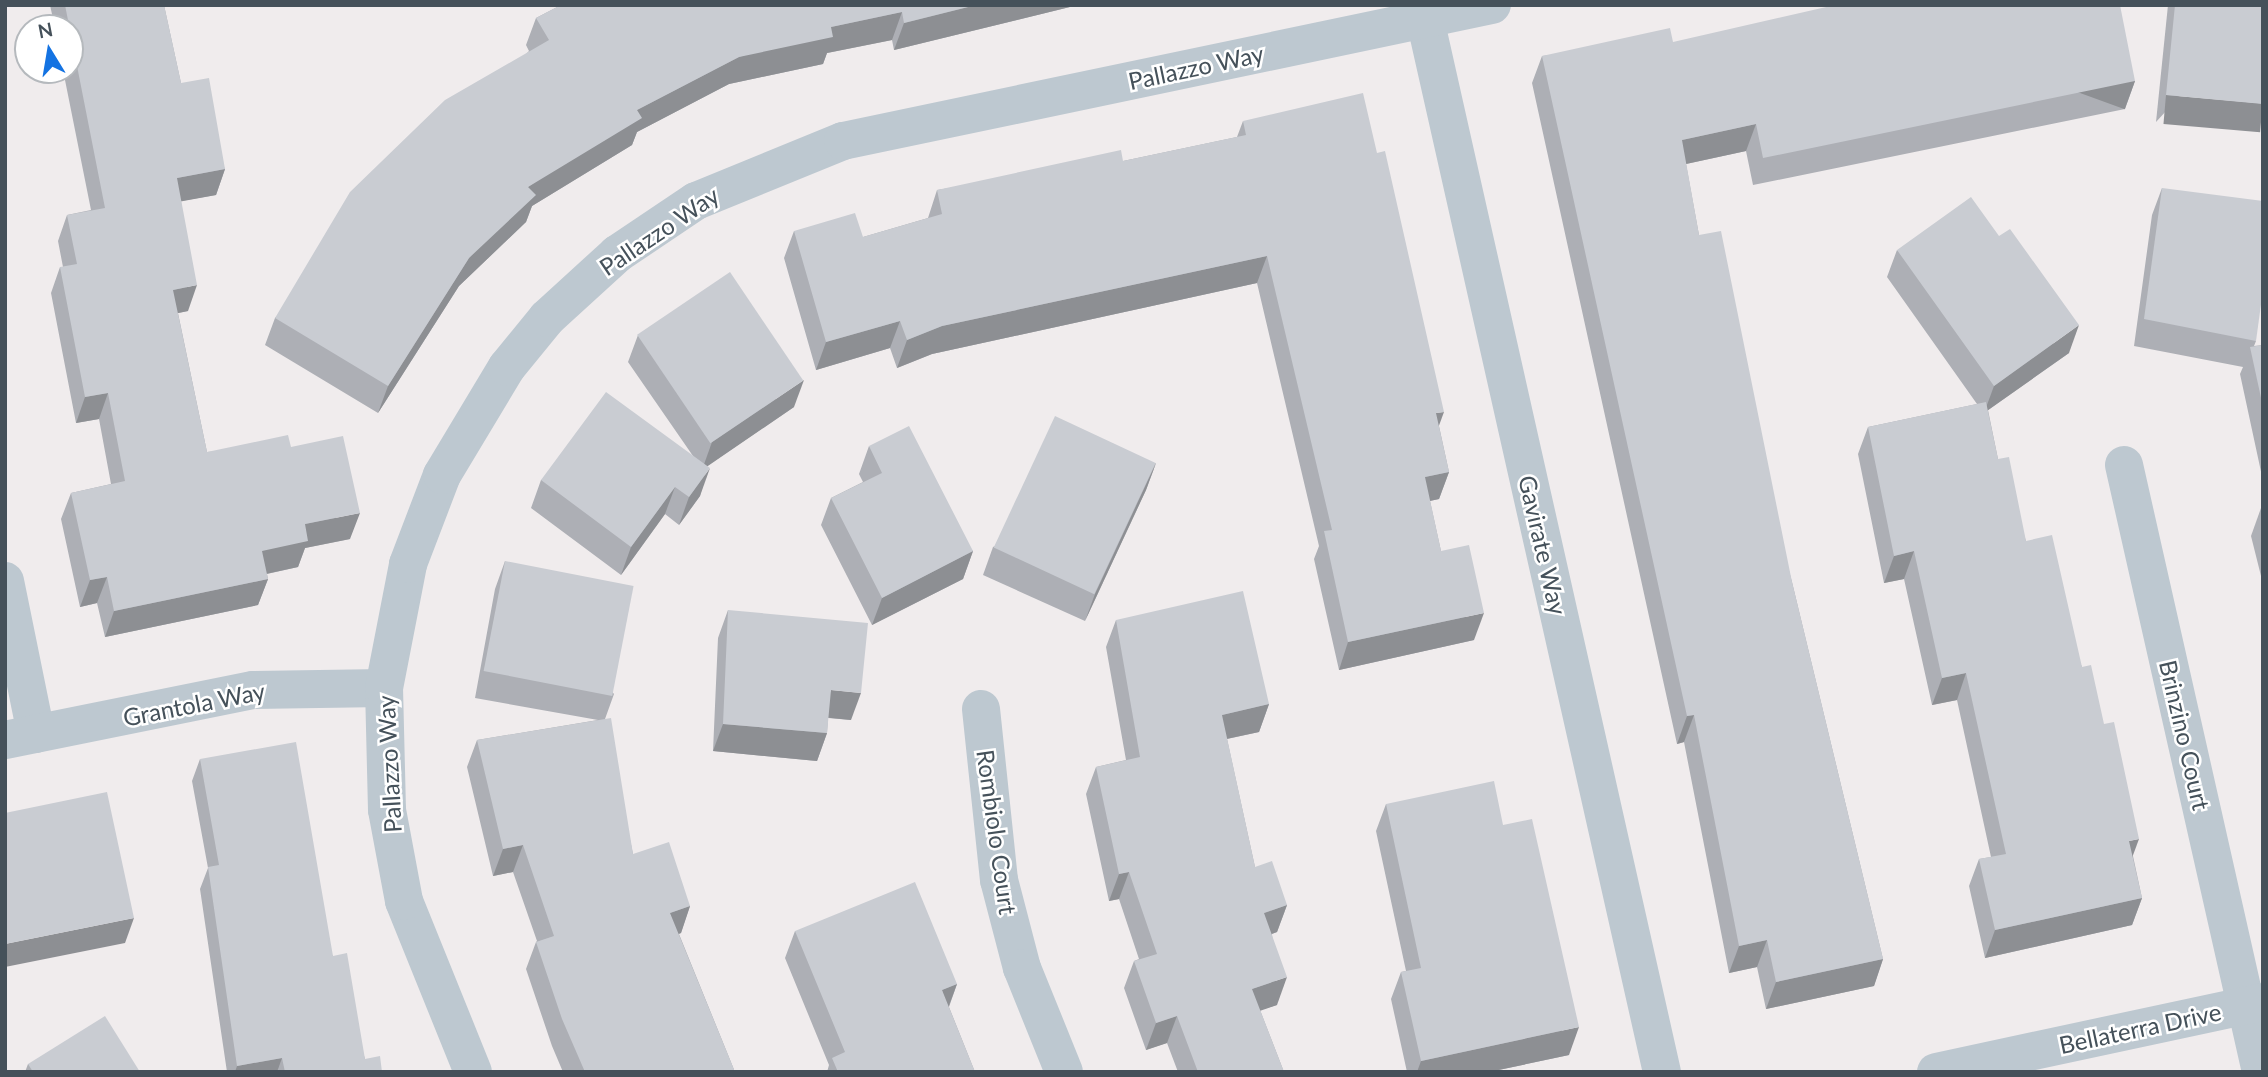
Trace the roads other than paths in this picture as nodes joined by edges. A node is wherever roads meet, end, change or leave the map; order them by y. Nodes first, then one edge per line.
1 (1492, 5) edge
2 (1425, 19) junction
3 (2124, 465) dead end
4 (5, 581) edge
5 (384, 688) junction
6 (981, 709) dead end
7 (21, 737) edge
8 (2254, 1004) edge
9 (473, 1072) edge
10 (1064, 1072) edge
11 (1662, 1072) edge
12 (1936, 1072) edge
13 (2261, 1072) edge

1 - 2 street, Pallazzo Way
2 - 5 street, Pallazzo Way
2 - 11 street, Gavirate Way
3 - 8 street, Brinzino Court
4 - 7 street
5 - 7 street, Grantola Way
5 - 9 street, Pallazzo Way
6 - 10 street, Rombiolo Court
8 - 12 street, Bellaterra Drive
8 - 13 street, Brinzino Court

